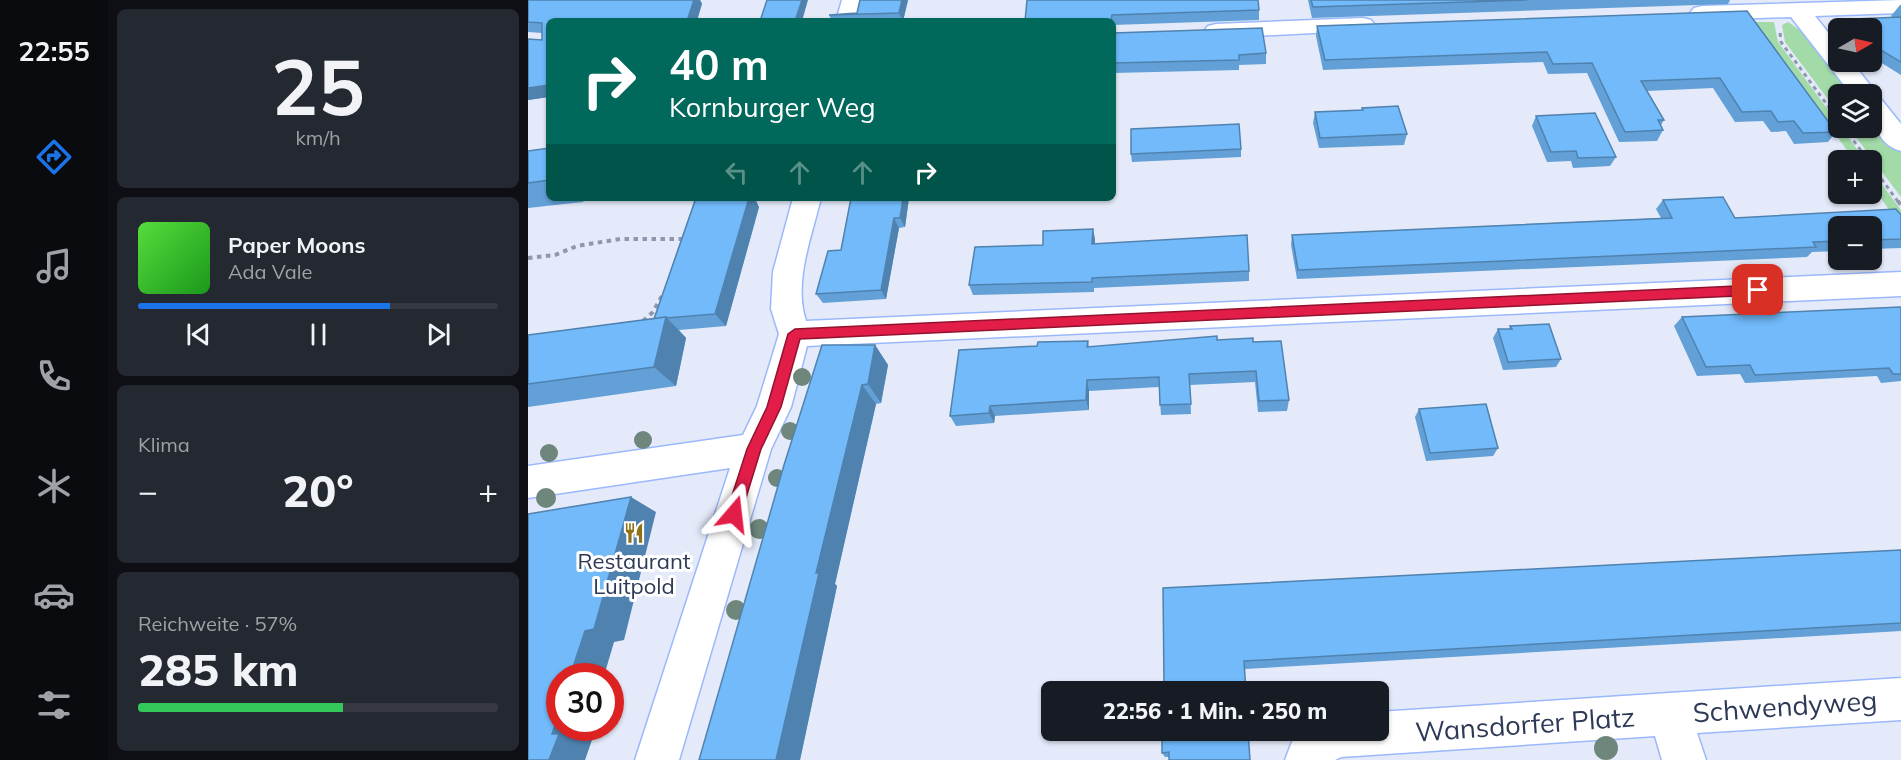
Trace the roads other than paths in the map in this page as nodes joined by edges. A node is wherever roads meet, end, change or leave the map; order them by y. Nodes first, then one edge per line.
1 (853, 0) edge
2 (1901, 6) edge
3 (1790, 10) junction
4 (1678, 14) edge
5 (849, 18) edge
6 (1386, 25) edge
7 (1189, 32) edge
8 (1855, 84) edge
9 (1882, 118) edge
10 (1901, 142) edge
11 (806, 201) edge
12 (1901, 284) edge
13 (795, 334) junction
14 (754, 449) junction
15 (528, 482) edge
16 (1901, 699) edge
17 (1669, 714) junction
18 (657, 760) edge
19 (1308, 760) edge
20 (1684, 760) edge

1 - 5 street
2 - 3 street
3 - 4 street
3 - 8 street
6 - 7 street
9 - 10 street
11 - 13 street
12 - 13 street
13 - 14 street
14 - 15 street
14 - 18 street
16 - 17 street, Schwendyweg
17 - 19 street, Wansdorfer Platz
17 - 20 street

